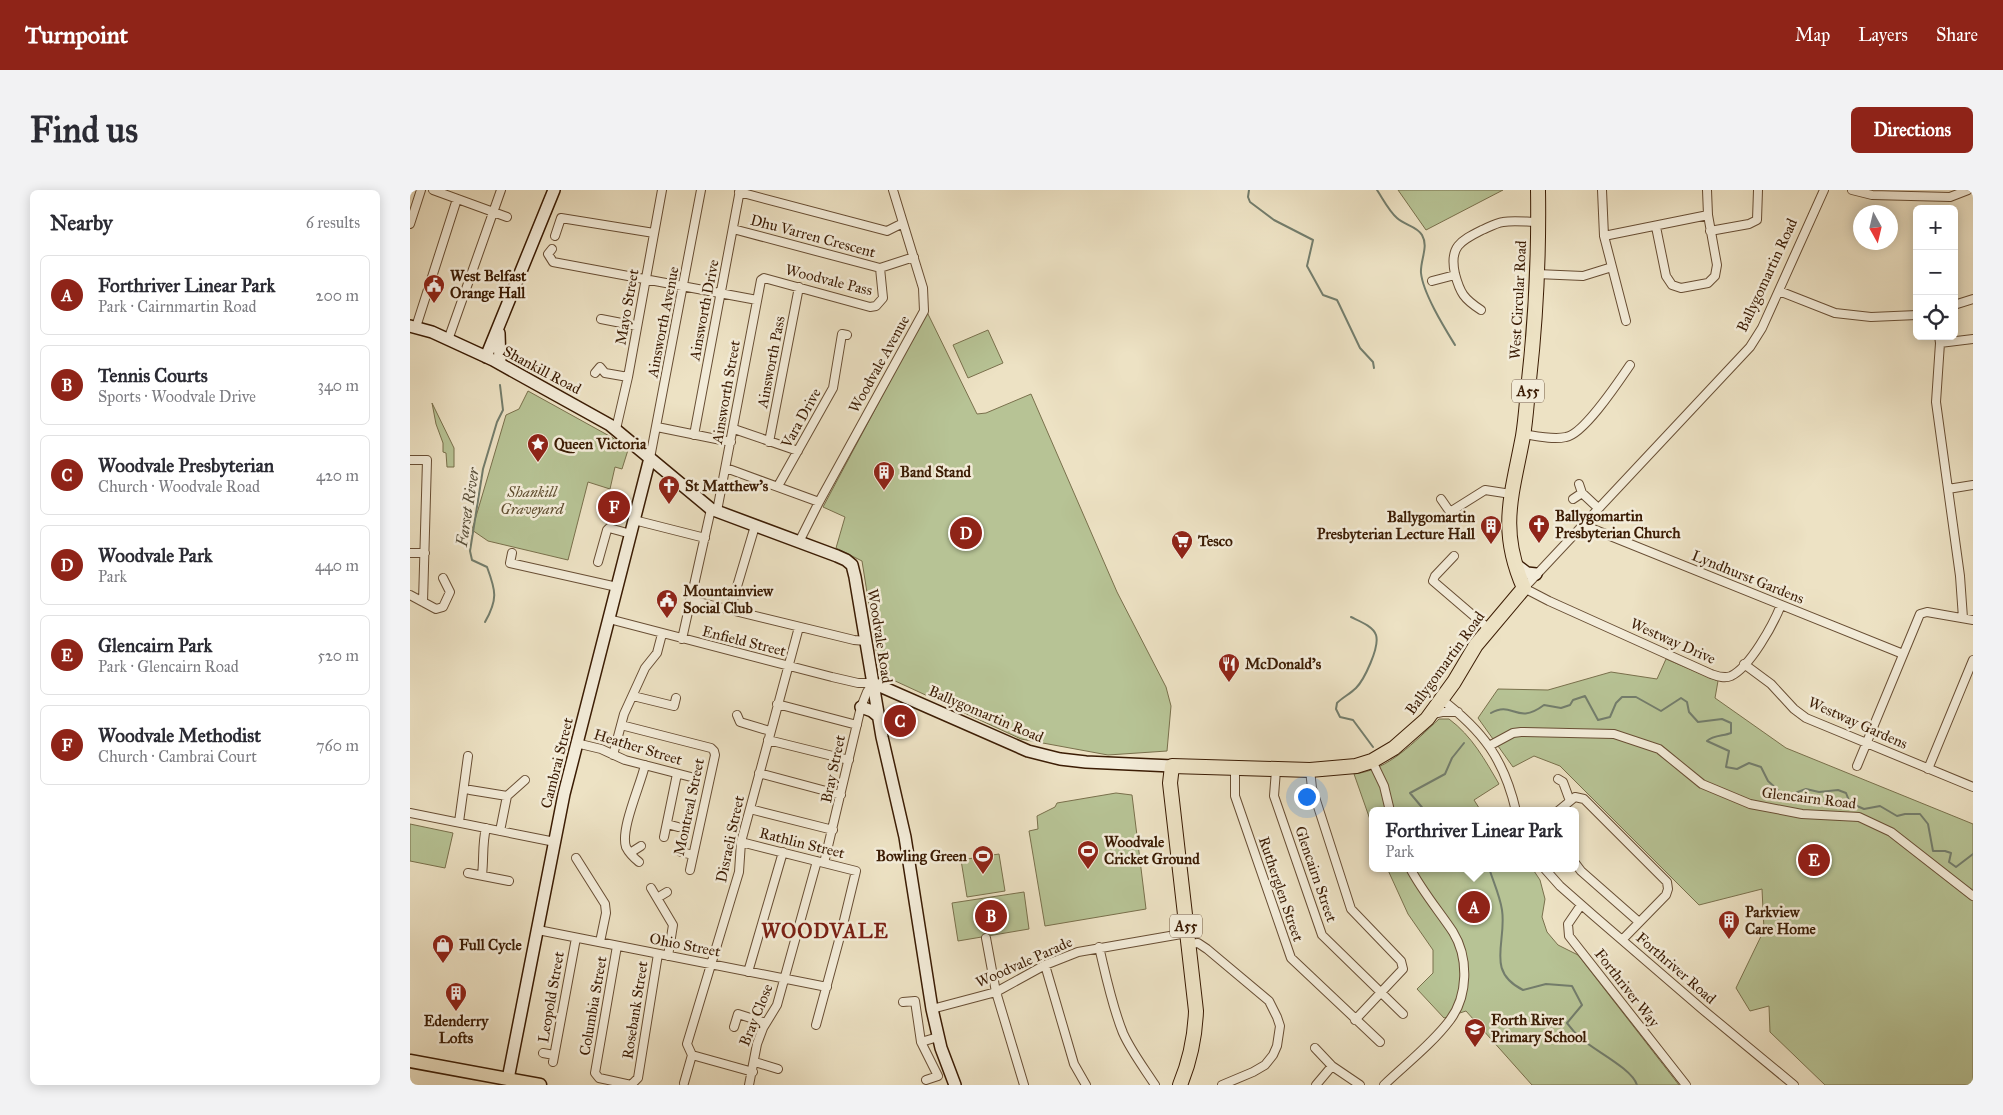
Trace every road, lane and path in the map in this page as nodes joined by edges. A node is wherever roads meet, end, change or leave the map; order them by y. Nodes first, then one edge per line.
1 (421, 190) edge
2 (433, 190) edge
3 (501, 190) edge
4 (554, 190) edge
5 (662, 190) edge
6 (701, 190) edge
7 (893, 190) edge
8 (1538, 190) edge
9 (1602, 190) edge
10 (1707, 190) edge
11 (1758, 190) edge
12 (1824, 190) edge
13 (1852, 190) edge
14 (1968, 190) edge
15 (739, 191) edge
16 (457, 199) junction
17 (493, 211) junction
18 (1708, 216) junction
19 (507, 217) dead end
20 (1538, 222) junction
21 (903, 223) junction
22 (410, 224) edge
23 (1656, 227) junction
24 (733, 229) junction
25 (1710, 231) junction
26 (654, 234) junction
27 (555, 236) dead end
28 (1604, 236) junction
29 (547, 252) dead end
30 (914, 257) junction
31 (880, 268) junction
32 (1612, 268) junction
33 (1537, 274) junction
34 (1456, 275) junction
35 (764, 278) joint
36 (646, 279) junction
37 (1432, 281) dead end
38 (683, 286) junction
39 (799, 287) junction
40 (1779, 291) junction
41 (722, 294) junction
42 (1973, 299) edge
43 (757, 300) junction
44 (1958, 304) edge
45 (1481, 310) dead end
46 (1913, 315) edge
47 (601, 319) dead end
48 (1626, 321) dead end
49 (413, 326) edge
50 (637, 326) junction
51 (499, 329) junction
52 (847, 335) dead end
53 (1958, 339) edge
54 (1973, 339) edge
55 (448, 340) junction
56 (1940, 340) edge
57 (486, 357) junction
58 (500, 364) junction
59 (1630, 365) dead end
60 (595, 373) dead end
61 (628, 376) junction
62 (657, 427) junction
63 (616, 429) junction
64 (734, 429) junction
65 (1523, 434) junction
66 (694, 435) junction
67 (731, 442) junction
68 (769, 442) junction
69 (798, 451) junction
70 (650, 458) junction
71 (410, 460) edge
72 (726, 468) junction
73 (1973, 485) edge
74 (778, 486) junction
75 (1948, 488) junction
76 (1511, 494) junction
77 (1441, 499) dead end
78 (1573, 499) dead end
79 (819, 502) junction
80 (1598, 508) junction
81 (714, 510) junction
82 (634, 520) junction
83 (1582, 525) junction
84 (755, 526) junction
85 (631, 534) junction
86 (705, 538) junction
87 (799, 542) junction
88 (410, 553) edge
89 (425, 553) junction
90 (512, 553) dead end
91 (1454, 556) dead end
92 (598, 562) dead end
93 (1515, 564) junction
94 (1536, 574) junction
95 (444, 578) dead end
96 (617, 587) junction
97 (1524, 588) junction
98 (410, 595) edge
99 (690, 600) junction
100 (423, 602) junction
101 (1781, 605) junction
102 (730, 610) junction
103 (1963, 618) junction
104 (609, 619) junction
105 (1973, 620) edge
106 (799, 627) junction
107 (1489, 628) junction
108 (662, 634) junction
109 (682, 639) junction
110 (866, 641) junction
111 (1902, 654) junction
112 (1973, 660) edge
113 (1744, 664) junction
114 (788, 666) junction
115 (873, 683) junction
116 (633, 696) junction
117 (676, 698) dead end
118 (1442, 699) junction
119 (777, 704) junction
120 (861, 707) junction
121 (1458, 712) junction
122 (1430, 714) junction
123 (737, 715) dead end
124 (878, 716) junction
125 (621, 725) junction
126 (856, 725) junction
127 (770, 731) junction
128 (768, 740) junction
129 (576, 743) junction
130 (1866, 743) junction
131 (1489, 746) junction
132 (613, 755) junction
133 (468, 756) dead end
134 (849, 760) junction
135 (1372, 761) junction
136 (645, 765) junction
137 (1172, 766) junction
138 (1857, 766) dead end
139 (1235, 768) junction
140 (1928, 769) junction
141 (1276, 770) junction
142 (1310, 770) junction
143 (759, 773) junction
144 (677, 774) junction
145 (690, 777) dead end
146 (1558, 779) dead end
147 (525, 780) dead end
148 (1973, 787) edge
149 (470, 790) dead end
150 (841, 794) junction
151 (507, 796) junction
152 (1570, 801) junction
153 (1389, 807) edge
154 (1515, 807) edge
155 (1563, 807) edge
156 (750, 808) junction
157 (410, 813) edge
158 (459, 822) junction
159 (667, 824) junction
160 (678, 827) dead end
161 (486, 828) junction
162 (833, 830) junction
163 (500, 831) junction
164 (664, 837) dead end
165 (554, 842) junction
166 (741, 842) junction
167 (641, 846) dead end
168 (681, 852) dead end
169 (783, 852) junction
170 (630, 853) junction
171 (693, 855) junction
172 (576, 858) dead end
173 (639, 862) dead end
174 (821, 862) junction
175 (1579, 868) edge
176 (690, 870) dead end
177 (468, 872) dead end
178 (1412, 872) edge
179 (1548, 872) edge
180 (482, 875) junction
181 (500, 888) dead end
182 (651, 888) dead end
183 (667, 892) dead end
184 (1973, 896) edge
185 (658, 898) junction
186 (1581, 905) junction
187 (1639, 922) junction
188 (538, 930) junction
189 (576, 938) junction
190 (986, 938) dead end
191 (1187, 938) junction
192 (1622, 940) junction
193 (600, 942) junction
194 (617, 946) junction
195 (1099, 947) junction
196 (658, 954) junction
197 (668, 956) junction
198 (712, 965) junction
199 (1045, 965) junction
200 (748, 972) junction
201 (785, 979) junction
202 (826, 987) junction
203 (996, 992) junction
204 (1381, 992) junction
205 (904, 1002) dead end
206 (932, 1009) junction
207 (1403, 1014) dead end
208 (1355, 1020) junction
209 (766, 1023) junction
210 (816, 1025) dead end
211 (734, 1027) dead end
212 (938, 1037) junction
213 (920, 1042) junction
214 (1380, 1042) dead end
215 (1326, 1046) dead end
216 (543, 1053) dead end
217 (692, 1055) junction
218 (410, 1061) edge
219 (755, 1062) junction
220 (1332, 1066) junction
221 (778, 1069) dead end
222 (596, 1070) joint
223 (753, 1072) junction
224 (508, 1079) junction
225 (926, 1080) dead end
226 (684, 1082) dead end
227 (540, 1085) edge
228 (749, 1085) edge
229 (955, 1085) edge
230 (1024, 1085) edge
231 (1086, 1085) edge
232 (1155, 1085) edge
233 (1180, 1085) edge
234 (1222, 1085) edge
235 (1316, 1085) edge
236 (1360, 1085) edge
237 (1384, 1085) edge
238 (1686, 1085) edge
239 (1794, 1085) edge

1 - 22 street
2 - 16 street
3 - 17 street
4 - 51 street
5 - 26 street, Mayo Street
6 - 38 street, Ainsworth Avenue
7 - 21 street, Woodvale Avenue
8 - 20 highway, West Circular Road / A55
9 - 28 street
10 - 18 street
11 - 25 street
12 - 40 street, Ballygomartin Road
13 - 14 street
15 - 21 street
15 - 24 street, Ainsworth Drive
16 - 17 street
16 - 49 street
17 - 19 street
17 - 55 street
18 - 23 street
18 - 25 street
20 - 33 highway, West Circular Road / A55
20 - 34 street
21 - 30 street, Woodvale Avenue
23 - 25 street
23 - 28 street
24 - 31 street, Dhu Varren Crescent
24 - 41 street, Ainsworth Drive
26 - 27 street
26 - 36 street, Mayo Street
28 - 32 street
29 - 36 street
30 - 31 street, Dhu Varren Crescent
30 - 79 street, Woodvale Avenue
31 - 39 street, Woodvale Pass
32 - 33 street
32 - 48 street
33 - 65 highway, West Circular Road / A55
34 - 37 street
34 - 45 street
35 - 39 street, Woodvale Pass
35 - 43 street, Ainsworth Street
36 - 38 street
36 - 50 street, Mayo Street
38 - 41 street
38 - 62 street, Ainsworth Avenue
39 - 68 street, Ainsworth Pass
40 - 46 street
40 - 80 street, Ballygomartin Road
41 - 43 street
41 - 66 street, Ainsworth Drive
42 - 44 street
43 - 64 street, Ainsworth Street
47 - 50 street
49 - 55 street, Shankill Road
50 - 61 street, Mayo Street
51 - 57 street
51 - 58 street
52 - 69 street, Vara Drive
53 - 54 street
55 - 57 street, Shankill Road
56 - 75 street
57 - 58 street, Shankill Road
58 - 63 street, Shankill Road
59 - 65 street
60 - 61 street
61 - 63 street, Mayo Street
62 - 66 street
62 - 70 street, Ainsworth Avenue
63 - 70 street, Shankill Road
64 - 67 street, Ainsworth Street
64 - 68 street
65 - 76 highway, West Circular Road / A55
66 - 67 street
67 - 72 street, Ainsworth Street
68 - 69 street
69 - 74 street, Vara Drive
70 - 81 street, Woodvale Road
70 - 82 street, Cambrai Street
71 - 89 street
72 - 74 street
72 - 81 street, Ainsworth Street
73 - 75 street
74 - 79 street
75 - 103 street
76 - 77 street
76 - 93 highway, West Circular Road / A55
78 - 80 street
79 - 87 street, Woodvale Avenue
80 - 83 street, Ballygomartin Road
81 - 84 street, Woodvale Road
81 - 86 street, Ainsworth Street
82 - 85 street, Cambrai Street
82 - 86 street
83 - 94 street, Ballygomartin Road
83 - 101 street, Lyndhurst Gardens
84 - 87 street, Woodvale Road
84 - 102 street
85 - 92 street
85 - 96 street, Cambrai Street
86 - 99 street, Ainsworth Street
87 - 110 street, Woodvale Road
88 - 89 street
89 - 100 street
90 - 96 street
91 - 107 street
93 - 94 street
93 - 97 highway, West Circular Road / A55
94 - 97 street, Ballygomartin Road
95 - 100 street
96 - 104 street, Cambrai Street
97 - 107 highway, Ballygomartin Road
97 - 113 street, Westway Drive
98 - 100 street
99 - 102 street
99 - 109 street, Ainsworth Street
101 - 111 street, Lyndhurst Gardens
101 - 113 street, Westway Drive
102 - 106 street
103 - 105 street
103 - 111 street
104 - 108 street, Enfield Street
104 - 129 street, Cambrai Street
106 - 110 street
106 - 114 street, Disraeli Street
107 - 118 highway, Ballygomartin Road
108 - 109 street, Enfield Street
108 - 116 street
109 - 114 street, Enfield Street
110 - 115 street, Woodvale Road
111 - 130 street
112 - 140 street
113 - 130 street, Westway Gardens
114 - 115 street, Enfield Street
114 - 119 street, Disraeli Street
115 - 120 street, Bray Street
115 - 124 street, Woodvale Road
115 - 137 street, Ballygomartin Road
116 - 117 street
116 - 125 street
118 - 121 street
118 - 122 highway, Ballygomartin Road
119 - 126 street
119 - 127 street, Disraeli Street
120 - 124 street
120 - 126 street, Bray Street
121 - 122 street
121 - 131 street
122 - 135 highway, Ballygomartin Road
123 - 127 street
124 - 206 street, Woodvale Road
125 - 132 street
125 - 171 street, Montreal Street
126 - 134 street, Bray Street
127 - 128 street, Disraeli Street
128 - 134 street
128 - 143 street, Disraeli Street
129 - 132 street, Heather Street
129 - 165 street, Cambrai Street
130 - 138 street
130 - 140 street, Westway Gardens
131 - 154 street
131 - 184 street, Glencairn Road
132 - 136 street, Heather Street
133 - 158 street
134 - 150 street, Bray Street
135 - 142 highway, Ballygomartin Road
135 - 153 street
136 - 144 street, Heather Street
136 - 170 street
137 - 139 highway, Ballygomartin Road
137 - 191 highway, A55
139 - 141 highway, Ballygomartin Road
139 - 208 street, Rutherglen Street
140 - 148 street, Westway Gardens
141 - 142 highway, Ballygomartin Road
141 - 204 street, Glencairn Street
142 - 204 street
143 - 150 street
143 - 156 street, Disraeli Street
144 - 145 street, Heather Street
144 - 159 street
146 - 152 street
147 - 151 street
149 - 151 street
150 - 162 street, Bray Street
151 - 163 street
152 - 155 street
152 - 187 street
156 - 162 street
156 - 166 street, Disraeli Street
157 - 158 street
158 - 161 street
159 - 160 street
159 - 164 street
161 - 163 street
161 - 180 street
162 - 174 street, Bray Street
163 - 165 street
165 - 188 street, Cambrai Street
166 - 169 street, Rathlin Street
166 - 198 street, Disraeli Street
167 - 170 street
168 - 171 street
169 - 174 street, Rathlin Street
169 - 200 street
170 - 173 street
171 - 176 street, Montreal Street
172 - 193 street
174 - 201 street, Bray Street
174 - 202 street, Rathlin Street
175 - 187 street
177 - 180 street
178 - 237 street
179 - 186 street, Forthriver Road
180 - 181 street
182 - 185 street
183 - 185 street
185 - 197 street
186 - 192 street, Forthriver Road
186 - 238 street, Forthriver Way
187 - 192 street
188 - 189 street, Ohio Street
188 - 224 street, Cambrai Street
189 - 193 street, Ohio Street
189 - 216 street, Leopold Street
190 - 203 street
191 - 195 street, Woodvale Parade
191 - 233 highway, A55
191 - 234 street
192 - 239 street, Forthriver Road
193 - 194 street, Ohio Street
194 - 196 street, Ohio Street
194 - 222 street, Columbia Street
195 - 199 street, Woodvale Parade
195 - 232 street
196 - 197 street, Ohio Street
196 - 222 street, Rosebank Street
197 - 198 street, Ohio Street
198 - 200 street, Ohio Street
198 - 217 street, Disraeli Street
199 - 203 street, Woodvale Parade
199 - 231 street
200 - 201 street, Ohio Street
201 - 202 street, Ohio Street
201 - 209 street, Bray Close
202 - 210 street
203 - 206 street, Woodvale Parade
203 - 230 street
204 - 207 street, Glencairn Street
204 - 208 street
205 - 213 street
206 - 212 street, Woodvale Road
208 - 214 street, Rutherglen Street
209 - 211 street
209 - 219 street, Bray Close
212 - 213 street
212 - 229 street, Woodvale Road
213 - 225 street
215 - 220 street
217 - 223 street
217 - 226 street
218 - 224 main road
219 - 221 street, Bray Close
219 - 223 street, Bray Close
220 - 235 street
220 - 236 street
223 - 228 street, Bray Close
224 - 227 main road

